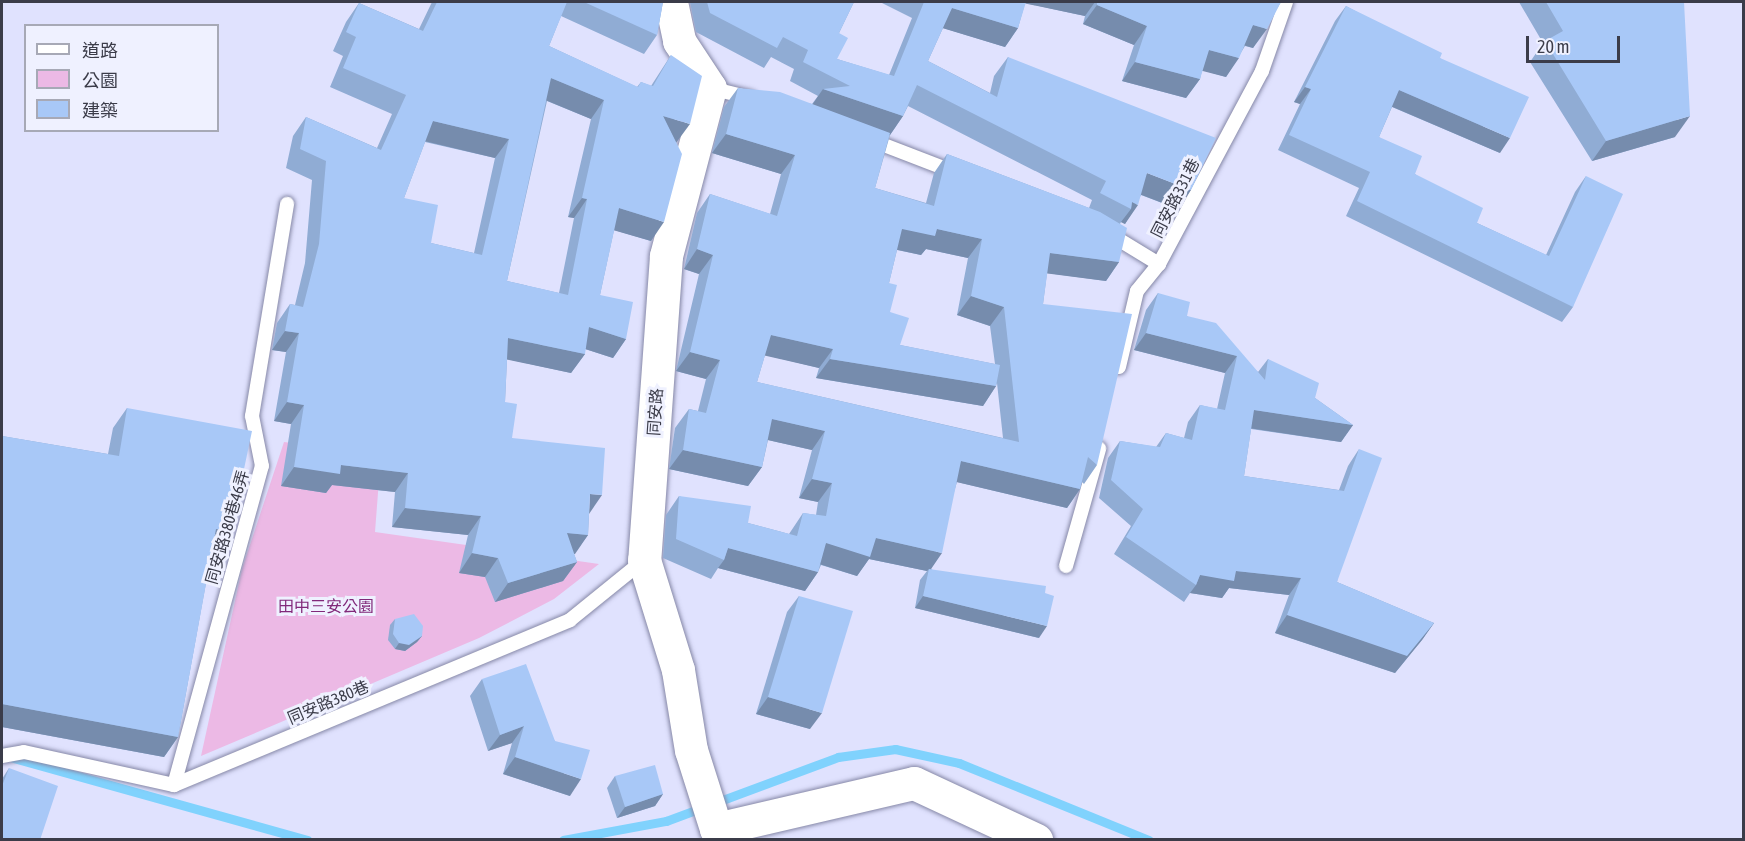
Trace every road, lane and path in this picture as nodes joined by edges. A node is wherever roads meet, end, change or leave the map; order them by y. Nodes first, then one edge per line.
1 (671, 2) edge
2 (1286, 2) edge
3 (710, 88) junction
4 (772, 103) edge
5 (860, 136) edge
6 (970, 177) edge
7 (287, 204) dead end
8 (1091, 223) edge
9 (1159, 264) junction
10 (1115, 383) edge
11 (1101, 437) edge
12 (644, 560) junction
13 (1066, 566) dead end
14 (2, 756) edge
15 (174, 785) junction
16 (1036, 840) edge

1 - 3 street
2 - 9 lane, 同安路331巷
3 - 4 lane
3 - 12 street, 同安路
5 - 6 lane
7 - 15 lane, 同安路380巷46弄
8 - 9 lane, 同安路331巷
9 - 10 lane
11 - 13 lane
12 - 15 lane, 同安路380巷
12 - 16 street, 同安路
14 - 15 lane

